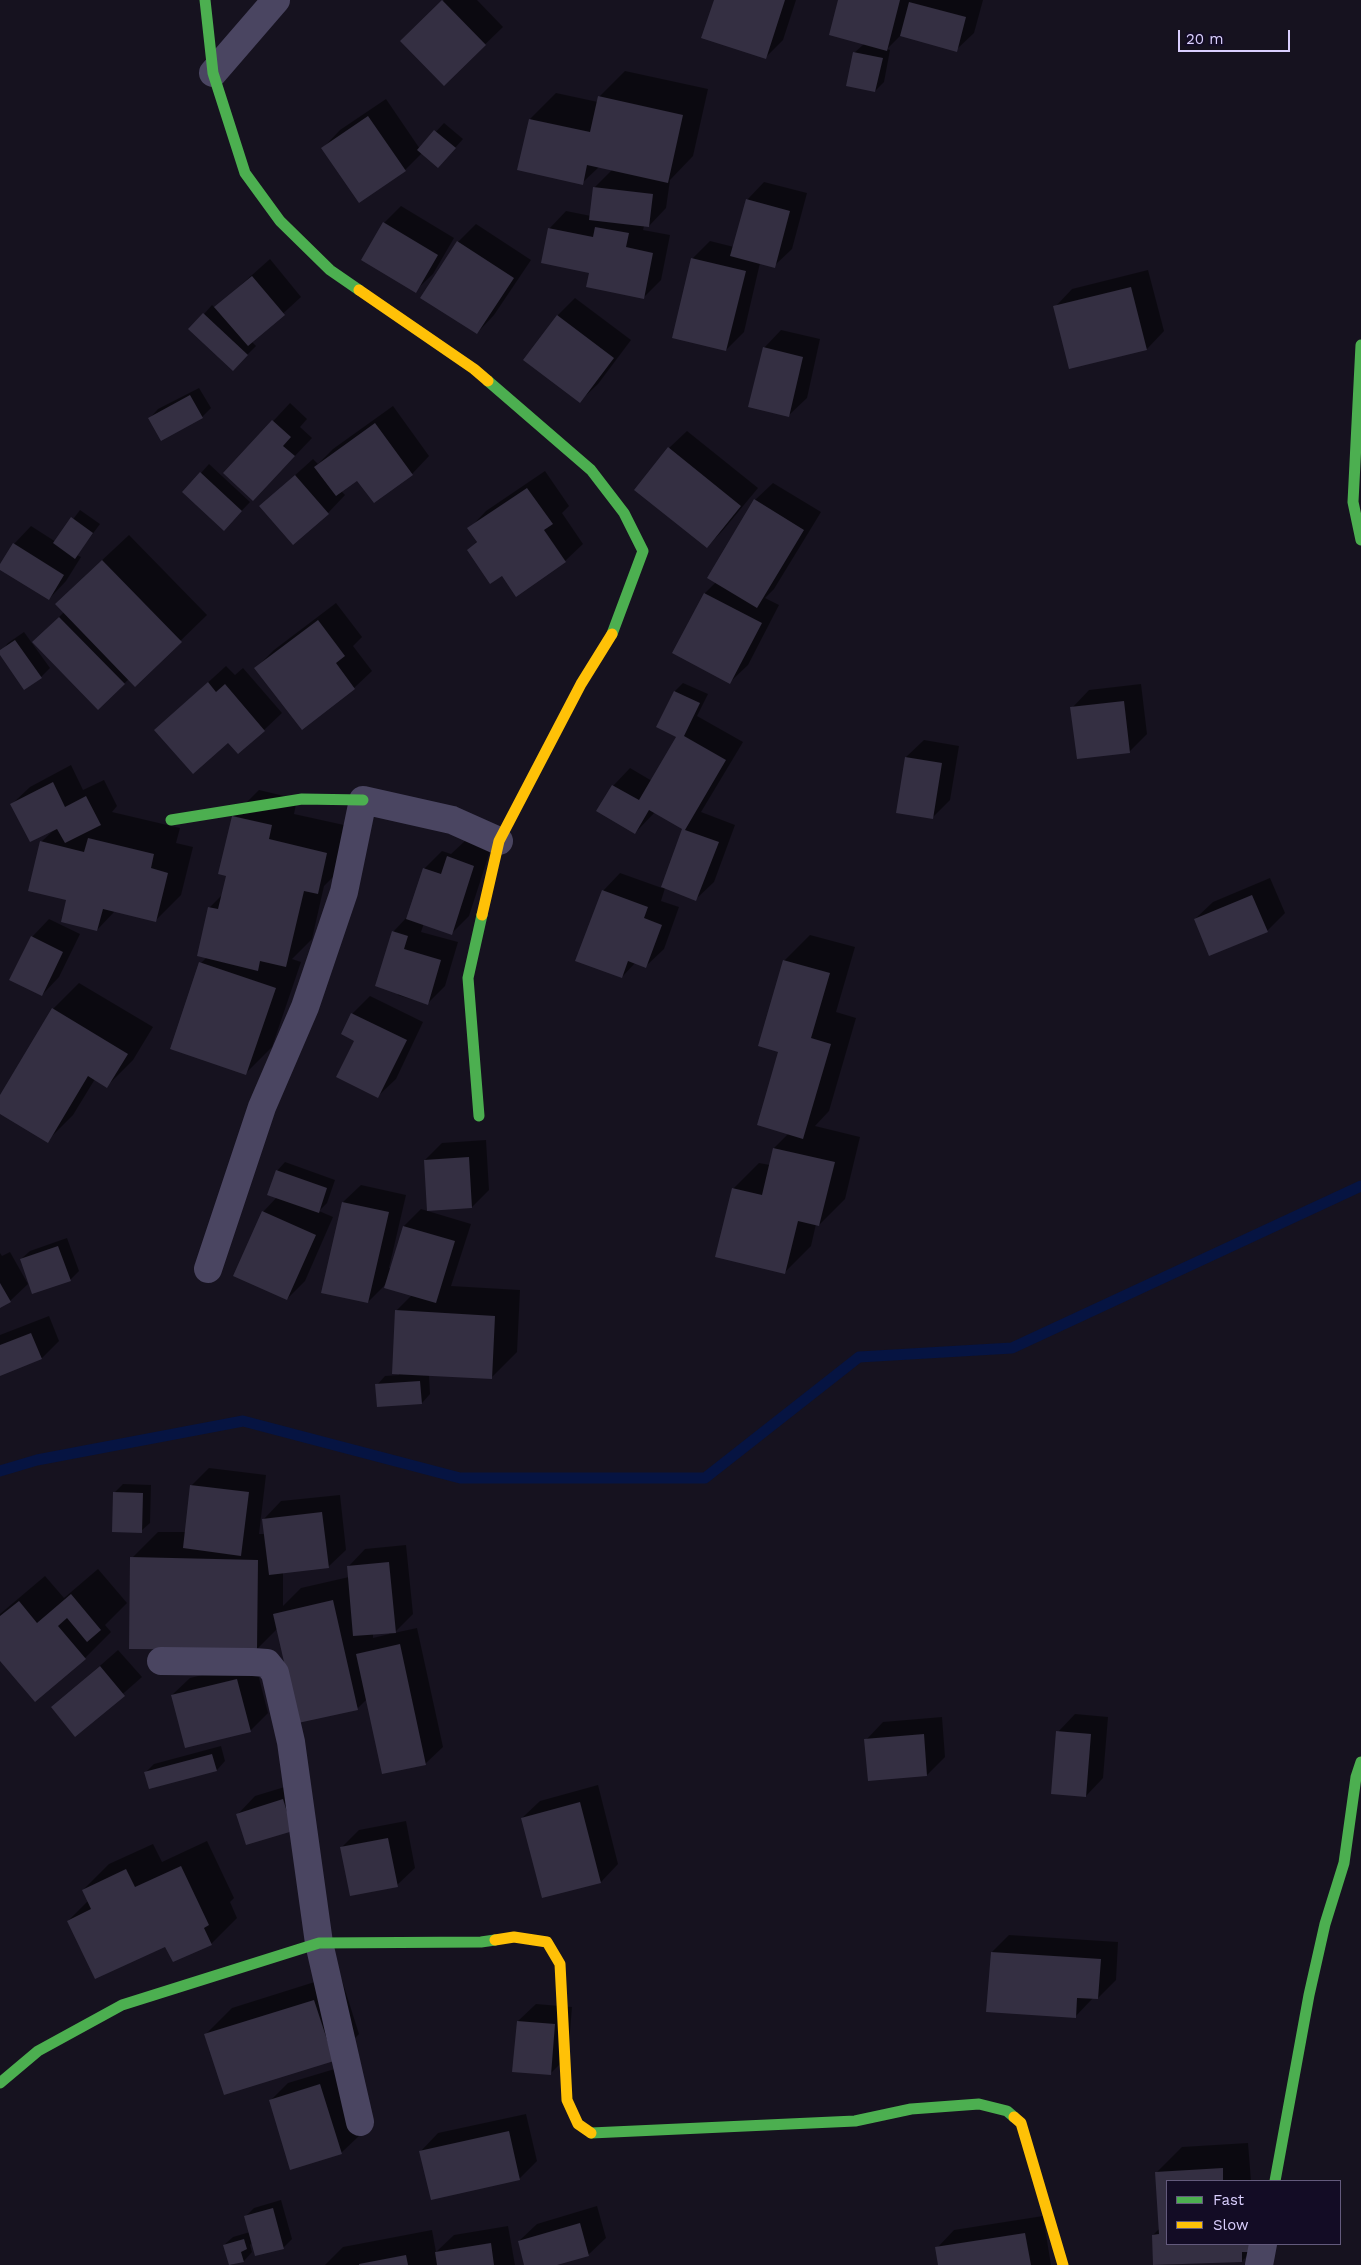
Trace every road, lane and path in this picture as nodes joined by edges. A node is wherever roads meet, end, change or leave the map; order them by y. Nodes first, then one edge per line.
1 (205, 0) edge
2 (276, 0) edge
3 (213, 73) junction
4 (1361, 345) edge
5 (1361, 540) edge
6 (363, 800) junction
7 (172, 820) dead end
8 (499, 841) junction
9 (479, 1116) dead end
10 (208, 1269) dead end
11 (161, 1661) dead end
12 (1361, 1762) edge
13 (319, 1943) junction
14 (0, 2083) edge
15 (360, 2122) dead end
16 (1275, 2180) edge
17 (1263, 2245) edge
18 (1063, 2265) edge
19 (1259, 2265) edge

1 - 3 street
2 - 3 street
3 - 8 street
4 - 5 street
6 - 7 street
6 - 8 street
6 - 10 street
8 - 9 street
11 - 13 street
12 - 16 street
13 - 14 street
13 - 15 street
13 - 18 street
17 - 19 street

